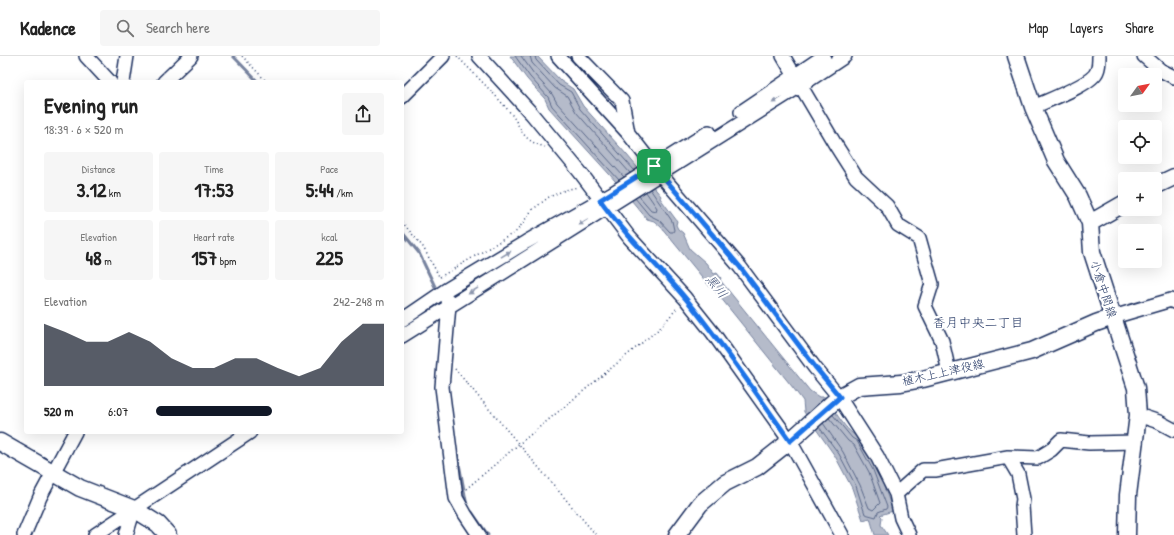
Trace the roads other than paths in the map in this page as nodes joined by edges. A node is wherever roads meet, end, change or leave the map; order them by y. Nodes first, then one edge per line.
1 (86, 56) edge
2 (126, 56) edge
3 (191, 56) edge
4 (444, 56) edge
5 (479, 56) edge
6 (558, 56) edge
7 (578, 56) edge
8 (783, 56) edge
9 (824, 56) edge
10 (845, 56) edge
11 (1016, 56) edge
12 (1099, 56) edge
13 (1147, 58) edge
14 (1174, 77) edge
15 (108, 80) edge
16 (123, 80) edge
17 (166, 80) edge
18 (797, 81) junction
19 (404, 95) edge
20 (1033, 107) junction
21 (628, 133) junction
22 (657, 170) junction
23 (1174, 177) edge
24 (1162, 183) edge
25 (609, 201) junction
26 (1118, 207) edge
27 (1090, 223) junction
28 (446, 290) junction
29 (1174, 302) edge
30 (450, 305) junction
31 (1113, 317) junction
32 (404, 319) edge
33 (404, 335) edge
34 (949, 372) junction
35 (837, 400) junction
36 (1138, 415) junction
37 (1174, 430) edge
38 (73, 434) edge
39 (235, 434) edge
40 (247, 434) edge
41 (795, 437) junction
42 (0, 442) edge
43 (1136, 442) junction
44 (1008, 457) junction
45 (52, 473) junction
46 (896, 494) junction
47 (131, 508) junction
48 (24, 535) edge
49 (83, 535) edge
50 (95, 535) edge
51 (126, 535) edge
52 (168, 535) edge
53 (479, 535) edge
54 (677, 535) edge
55 (842, 535) edge
56 (909, 535) edge
57 (1024, 535) edge
58 (1127, 535) edge

1 - 15 street
2 - 16 street
3 - 17 street
4 - 19 street
5 - 25 street
6 - 21 street
7 - 21 street
8 - 18 street
9 - 18 street
10 - 18 street
11 - 20 main road, 小倉中間線
12 - 20 street
13 - 14 street
18 - 22 street
18 - 34 street
20 - 27 main road, 小倉中間線
21 - 22 street
22 - 25 street
22 - 35 street
23 - 24 main road
28 -> 25 street
25 -> 30 street
25 - 41 street
26 - 27 main road
27 - 31 main road, 小倉中間線
28 - 30 street
28 - 32 street
29 - 31 street
30 - 33 street
30 - 53 street
31 - 34 main road, 植木上上津役線
31 - 36 main road, 小倉中間線
34 - 35 main road, 植木上上津役線
35 - 41 main road, 植木上上津役線
35 - 46 street
36 - 37 street
36 - 43 main road, 小倉中間線
38 - 45 street
39 - 47 street
40 - 47 street
41 - 54 main road, 植木上上津役線
41 - 55 street
42 - 45 main road
43 - 44 street
43 - 58 main road, 小倉中間線
44 - 46 street
44 - 57 street
45 - 47 main road
45 - 48 street
46 - 56 street
47 - 49 street
47 - 50 street
47 - 51 street
47 - 52 main road

